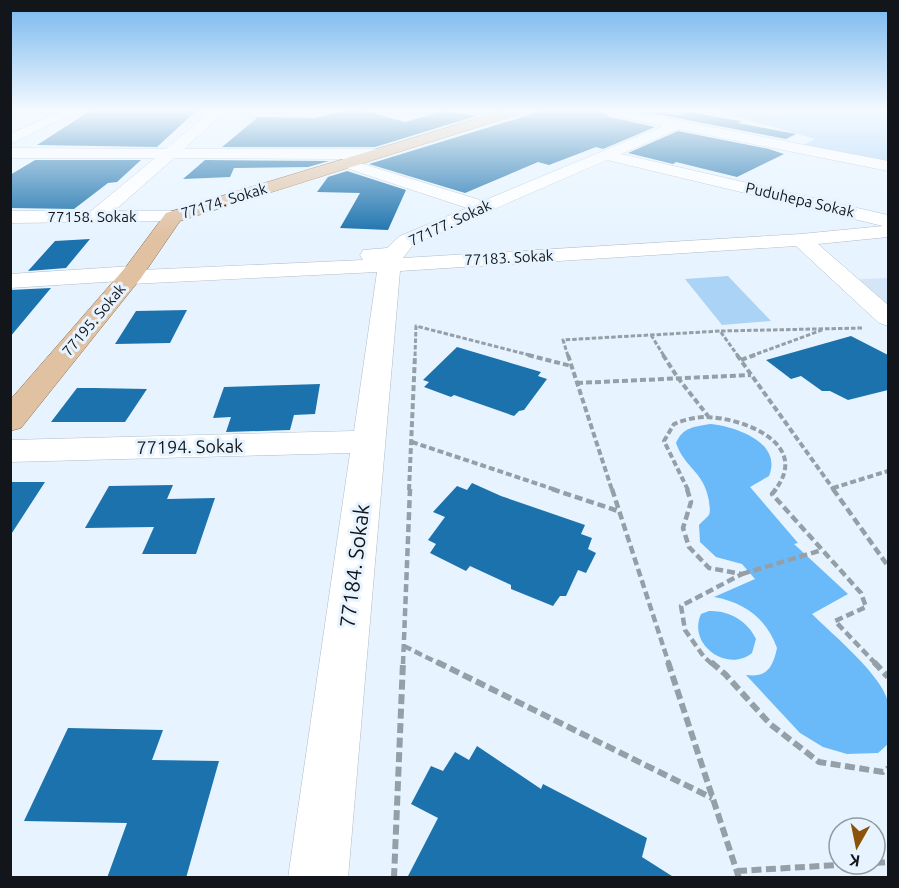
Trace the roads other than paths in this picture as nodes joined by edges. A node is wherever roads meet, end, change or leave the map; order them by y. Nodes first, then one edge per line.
1 (379, 152) edge
2 (612, 152) edge
3 (820, 152) edge
4 (10, 153) edge
5 (170, 154) junction
6 (374, 154) junction
7 (606, 155) junction
8 (346, 163) junction
9 (888, 166) edge
10 (483, 207) junction
11 (10, 217) edge
12 (96, 217) junction
13 (173, 217) junction
14 (888, 221) edge
15 (888, 231) edge
16 (801, 240) junction
17 (391, 260) junction
18 (134, 272) junction
19 (10, 281) edge
20 (880, 323) edge
21 (10, 421) edge
22 (370, 442) junction
23 (10, 451) edge
24 (318, 878) edge

1 - 6 main road, 77174. Sokak
2 - 7 street, 77177. Sokak
3 - 9 street
4 - 5 street
5 - 6 street
5 - 12 street
6 - 8 main road, 77174. Sokak
7 - 10 street, 77177. Sokak
7 - 14 street, Puduhepa Sokak
8 - 10 street
8 - 13 main road, 77174. Sokak
10 - 17 street, 77177. Sokak
11 - 12 street, 77158. Sokak
12 - 13 street, 77158. Sokak
13 - 18 main road, 77195. Sokak
15 - 16 street, 77183. Sokak
16 - 17 street, 77183. Sokak
16 - 20 street
17 - 18 street, 77183. Sokak
17 - 22 street, 77184. Sokak
18 - 19 street, 77183. Sokak
18 - 21 main road, 77195. Sokak
22 - 23 street, 77194. Sokak
22 - 24 street, 77184. Sokak

